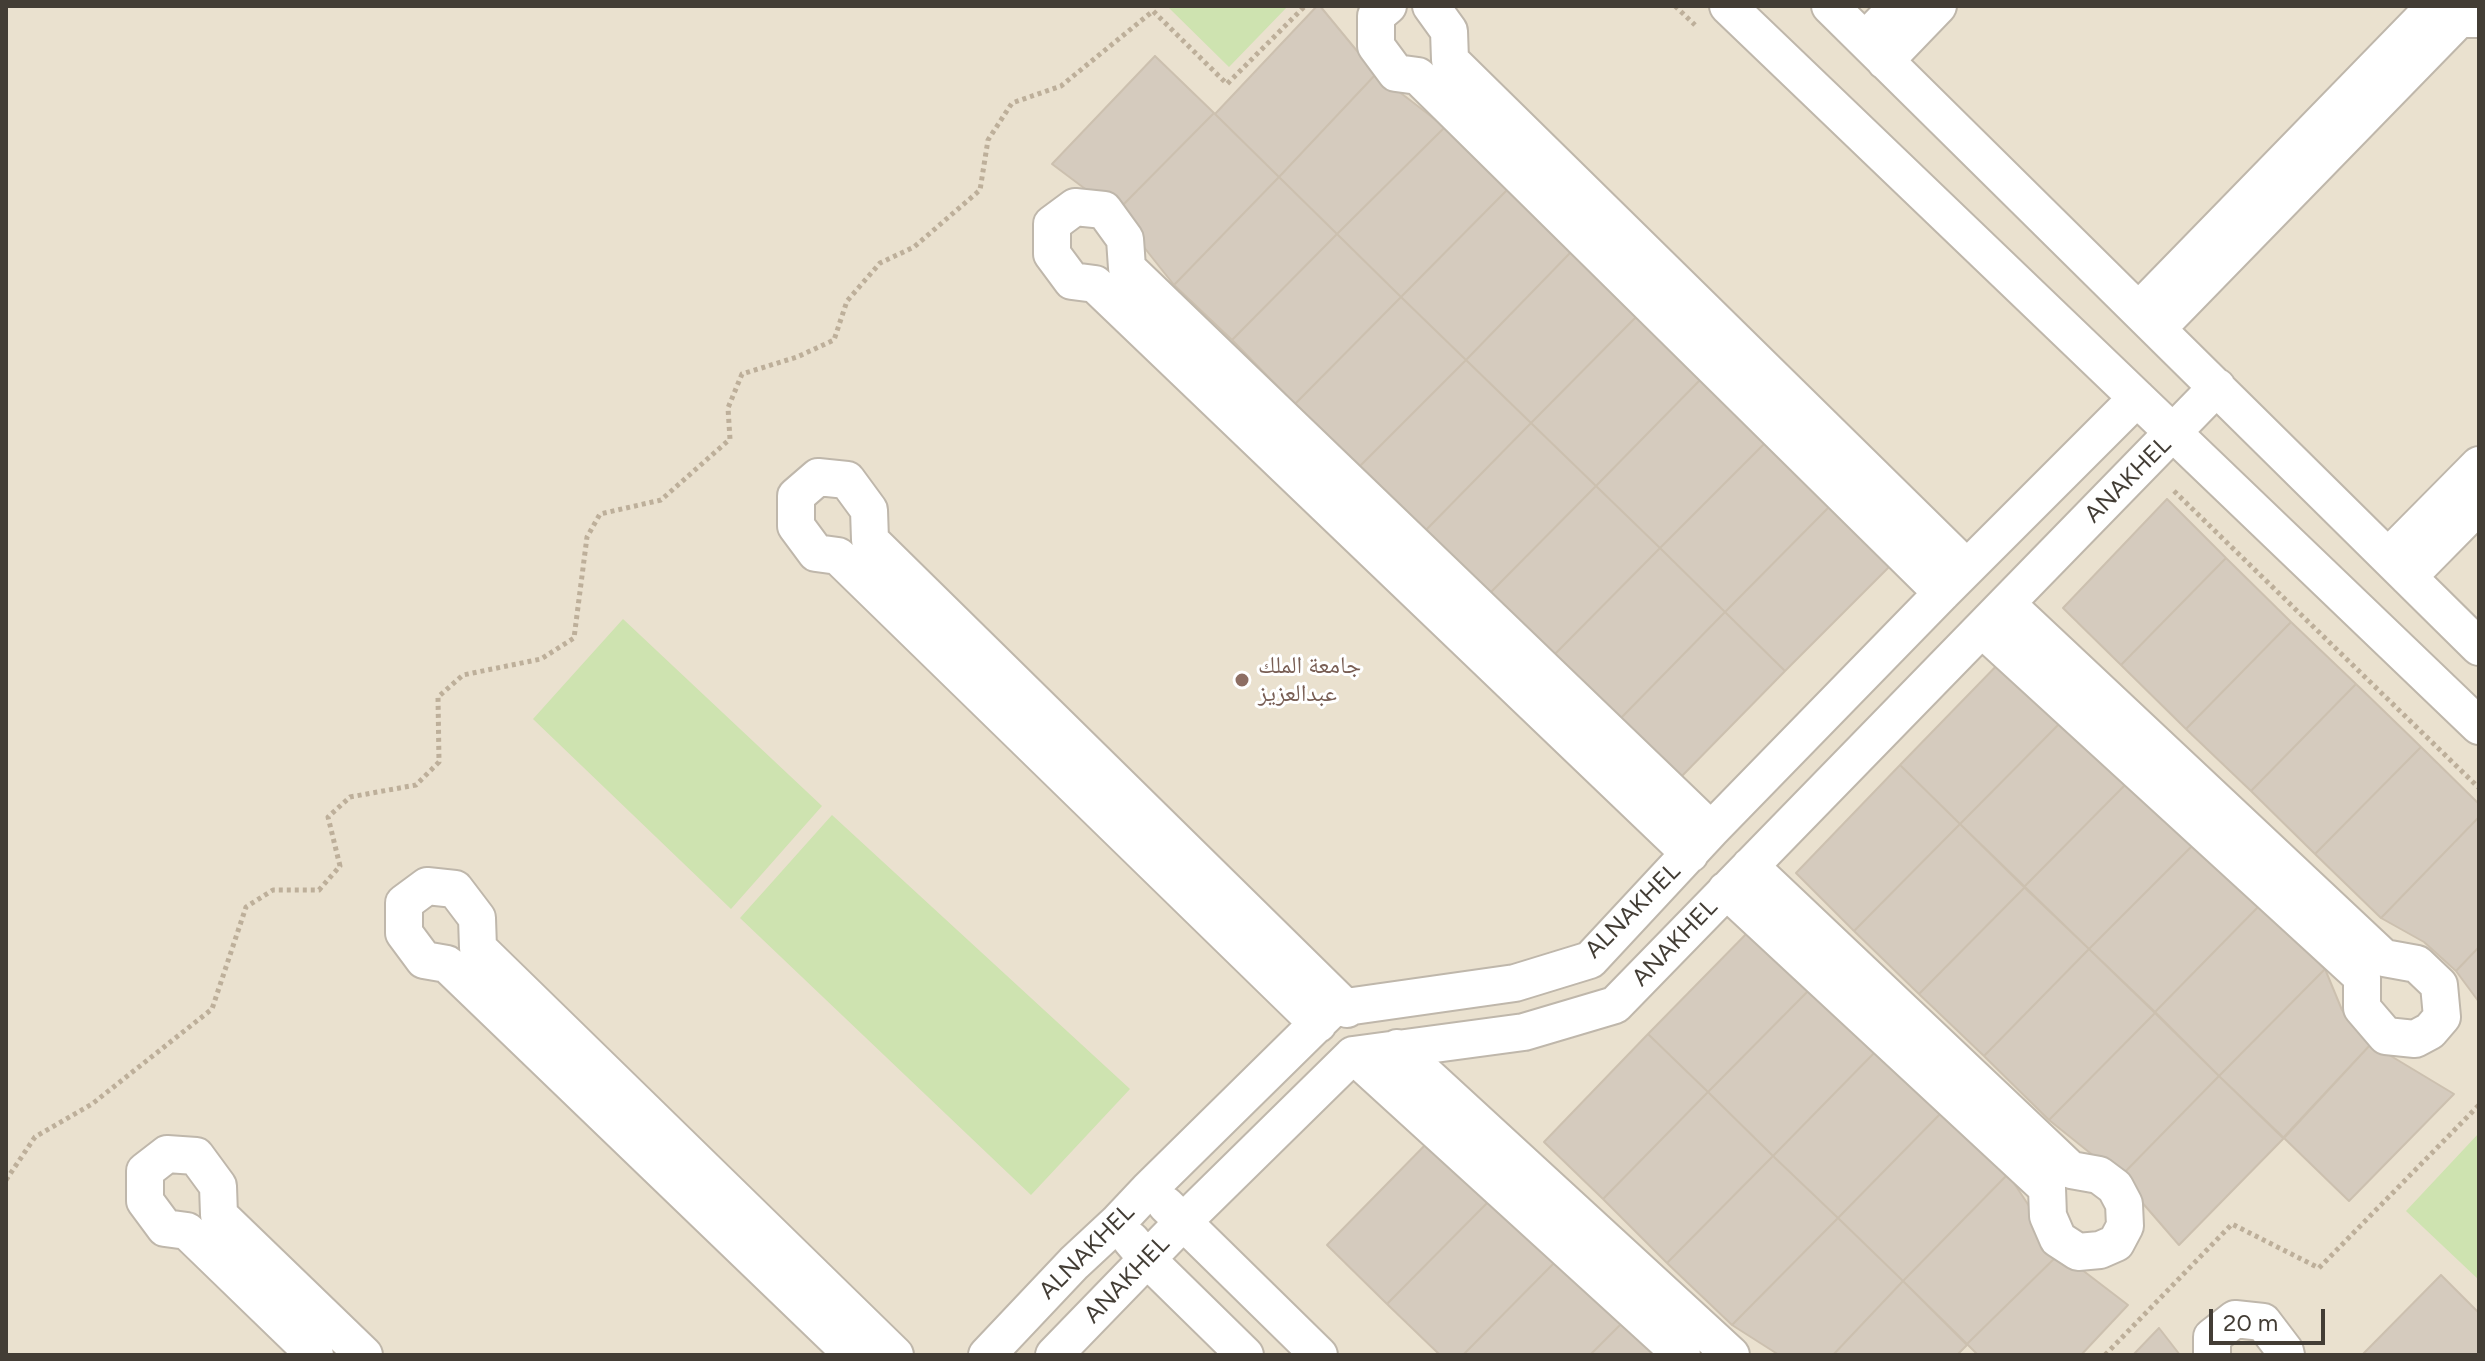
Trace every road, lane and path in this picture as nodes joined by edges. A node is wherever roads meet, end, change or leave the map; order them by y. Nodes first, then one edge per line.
1 (1305, 6) edge
2 (1388, 6) edge
3 (1431, 6) edge
4 (1728, 6) edge
5 (1830, 6) edge
6 (1898, 6) edge
7 (1938, 6) edge
8 (2435, 6) edge
9 (2479, 19) edge
10 (1875, 50) junction
11 (2148, 319) junction
12 (2217, 387) junction
13 (2137, 398) junction
14 (2174, 434) junction
15 (2479, 465) edge
16 (2174, 491) dead end
17 (2479, 505) edge
18 (2398, 567) junction
19 (1967, 568) junction
20 (1942, 593) junction
21 (1994, 616) junction
22 (2479, 647) edge
23 (2479, 726) edge
24 (2479, 788) edge
25 (1700, 842) junction
26 (1738, 878) junction
27 (1332, 1016) junction
28 (1397, 1048) junction
29 (1353, 1055) junction
30 (2479, 1105) edge
31 (6, 1180) edge
32 (1149, 1189) junction
33 (1183, 1222) junction
34 (1117, 1223) junction
35 (1147, 1259) junction
36 (315, 1355) edge
37 (364, 1355) edge
38 (853, 1355) edge
39 (895, 1355) edge
40 (987, 1355) edge
41 (1054, 1355) edge
42 (1245, 1355) edge
43 (1319, 1355) edge
44 (1682, 1355) edge
45 (1731, 1355) edge
46 (2105, 1355) edge
47 (2212, 1355) edge
48 (2286, 1355) edge

1 - 31 path
2 - 20 street
3 - 19 street
4 - 13 street
5 - 10 street
6 - 10 street
7 - 10 street
8 - 11 street
9 - 11 street
10 - 11 street
11 - 12 street
12 - 14 street, ANAKHEL
12 - 18 street
13 - 14 street
13 - 19 street, ALNAKHEL
14 - 21 street, ANAKHEL
14 - 23 street
15 - 18 street
16 - 24 path
17 - 18 street
18 - 22 street
19 - 20 street, ALNAKHEL
20 - 25 street, ALNAKHEL
21 - 21 street
21 - 26 street, ANAKHEL
25 - 25 street
25 - 27 street, ALNAKHEL
26 - 26 street
26 - 28 street, ANAKHEL
27 - 27 street
27 - 32 street, ALNAKHEL
28 - 29 street, ANAKHEL
28 - 45 street
29 - 33 street, ANAKHEL
29 - 44 street
30 - 46 path
32 - 33 street
32 - 34 street, ALNAKHEL
33 - 35 street, ANAKHEL
33 - 43 street
34 - 35 street
34 - 40 street, ALNAKHEL
35 - 41 street, ANAKHEL
35 - 42 street
36 - 37 street
38 - 39 street
47 - 48 street

